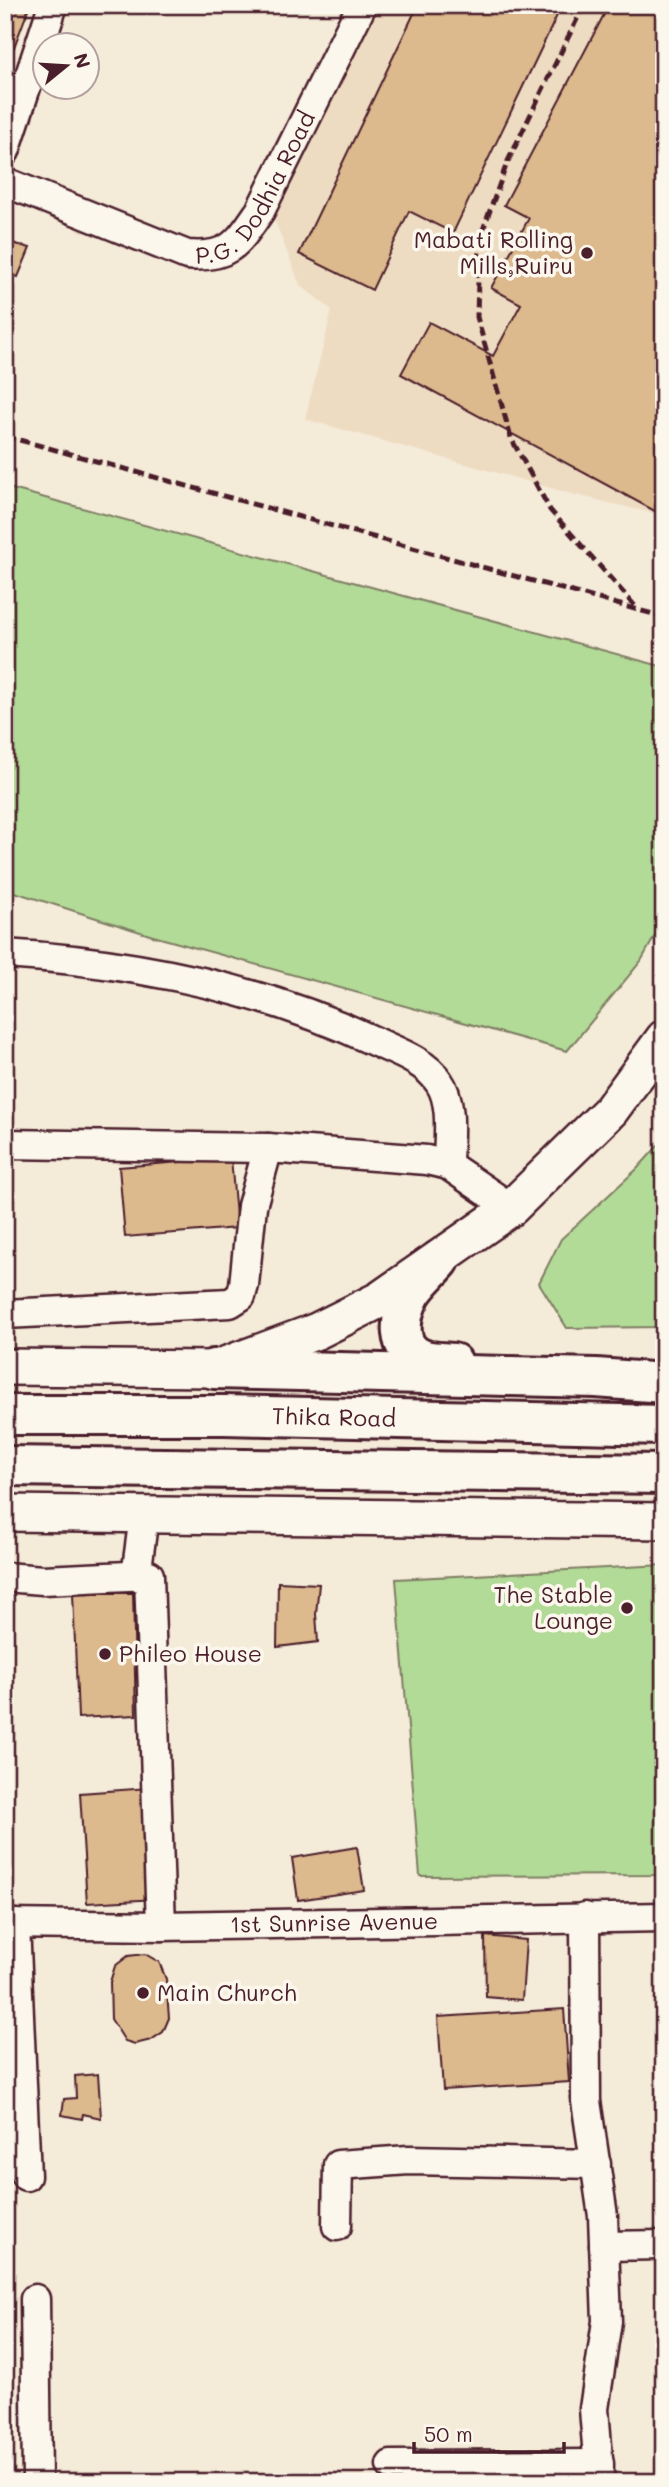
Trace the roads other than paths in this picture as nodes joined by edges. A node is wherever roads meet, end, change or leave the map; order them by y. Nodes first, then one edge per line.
1 (53, 5) edge
2 (362, 5) edge
3 (5, 151) edge
4 (5, 182) edge
5 (5, 954) edge
6 (664, 1038) edge
7 (5, 1144) edge
8 (268, 1148) junction
9 (448, 1165) junction
10 (511, 1208) junction
11 (440, 1260) junction
12 (5, 1314) edge
13 (5, 1367) edge
14 (214, 1369) junction
15 (596, 1378) junction
16 (664, 1383) edge
17 (5, 1415) edge
18 (664, 1425) edge
19 (5, 1466) edge
20 (664, 1474) edge
21 (5, 1513) edge
22 (144, 1516) junction
23 (664, 1521) edge
24 (136, 1576) junction
25 (5, 1577) edge
26 (585, 1917) junction
27 (664, 1917) edge
28 (10, 1924) edge
29 (161, 1926) junction
30 (596, 2164) junction
31 (26, 2176) dead end
32 (337, 2226) dead end
33 (664, 2245) edge
34 (604, 2246) junction
35 (36, 2300) dead end
36 (390, 2465) dead end
37 (599, 2473) edge
38 (37, 2482) edge

1 - 3 street
2 - 4 street, P.G. Dodhia Road
5 - 9 street
6 - 10 main road
7 - 8 street
8 - 9 street
8 - 12 street
9 - 10 street
10 - 11 main road
11 - 14 main road
11 - 15 highway
13 - 14 main road
14 - 15 highway
15 - 16 highway
17 - 18 highway, Thika Road
19 - 20 highway
21 - 22 main road
22 - 23 main road
22 - 24 street
24 - 25 street
24 - 29 street
26 - 27 street, 1st Sunrise Avenue
26 - 29 street, 1st Sunrise Avenue
26 - 30 street
28 - 29 street, 1st Sunrise Avenue
28 - 31 street
30 - 32 street
30 - 34 street
33 - 34 street
34 - 37 street
35 - 38 street
36 - 37 street

